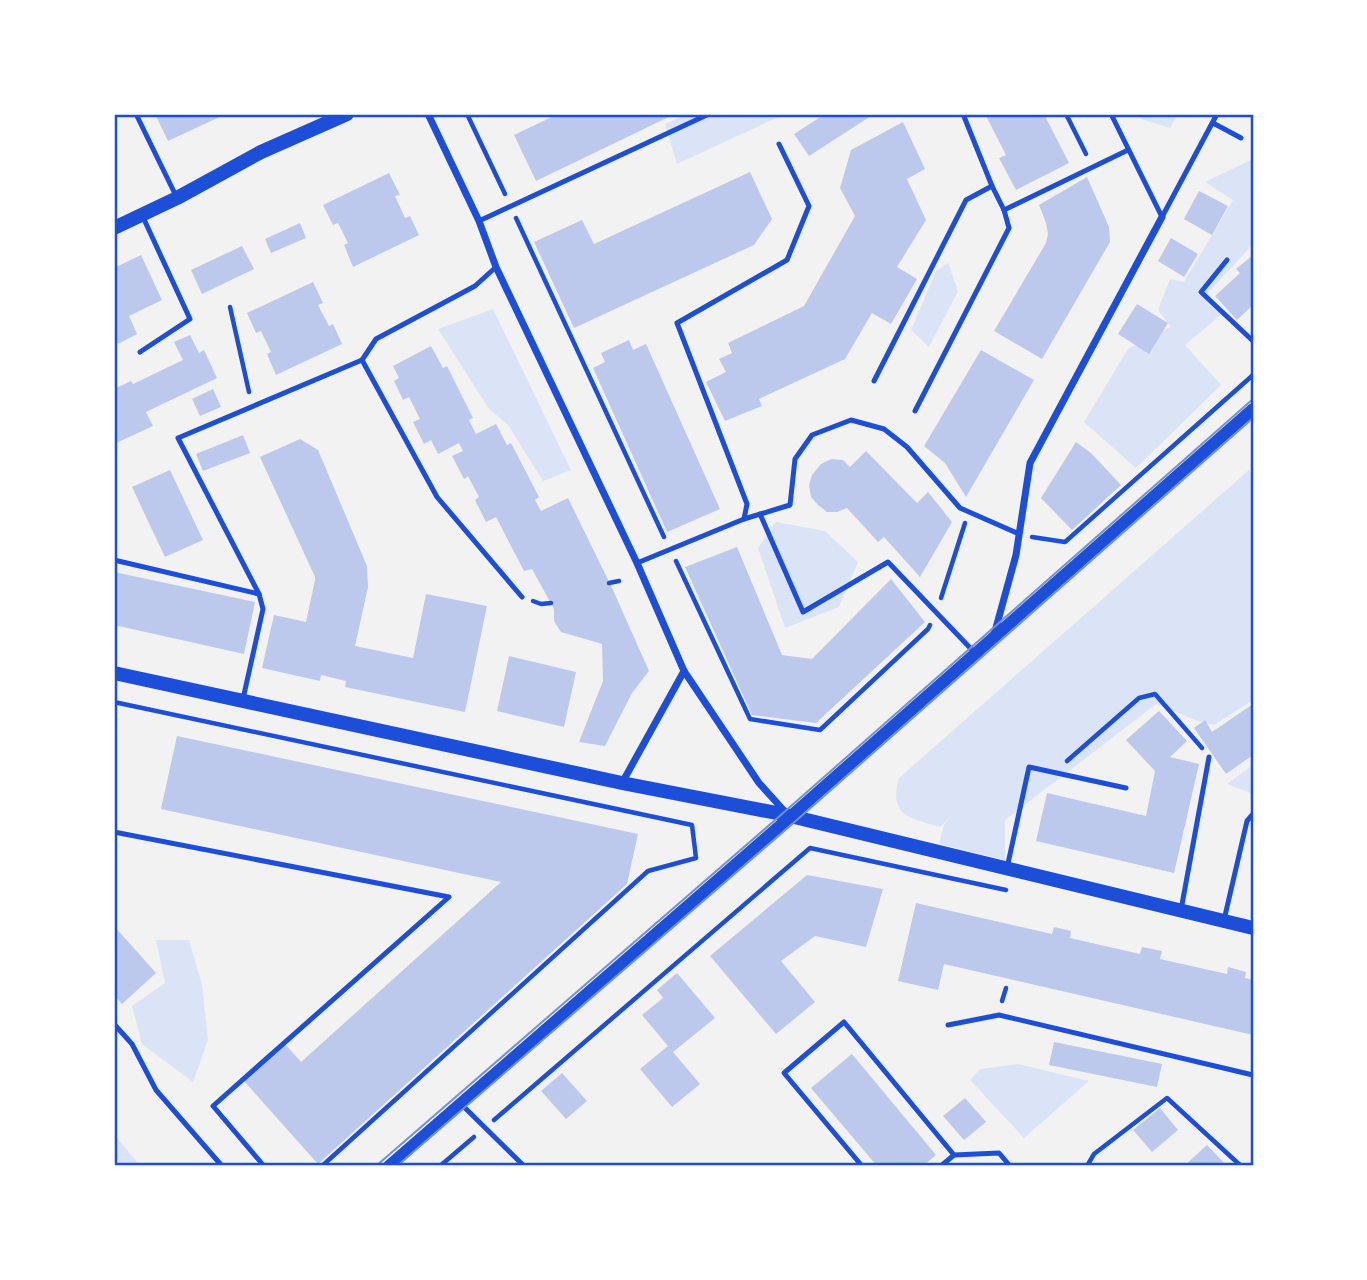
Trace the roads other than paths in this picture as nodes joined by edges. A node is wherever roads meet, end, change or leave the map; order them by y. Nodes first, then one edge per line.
1 (136, 114) edge
2 (347, 114) edge
3 (428, 114) edge
4 (709, 114) edge
5 (963, 114) edge
6 (1111, 114) edge
7 (1217, 114) edge
8 (1213, 123) junction
9 (1241, 138) dead end
10 (779, 144) dead end
11 (1128, 150) junction
12 (992, 186) junction
13 (177, 198) junction
14 (1004, 210) junction
15 (142, 215) junction
16 (1162, 217) junction
17 (479, 221) junction
18 (114, 228) edge
19 (1227, 260) dead end
20 (496, 267) junction
21 (1253, 341) edge
22 (140, 352) dead end
23 (362, 360) junction
24 (874, 381) dead end
25 (1253, 409) edge
26 (915, 411) dead end
27 (760, 514) junction
28 (744, 519) junction
29 (1019, 534) junction
30 (114, 560) edge
31 (637, 563) junction
32 (259, 594) junction
33 (522, 597) dead end
34 (994, 637) junction
35 (975, 653) junction
36 (684, 671) junction
37 (114, 673) edge
38 (243, 702) junction
39 (1209, 757) road end
40 (622, 783) junction
41 (1126, 788) dead end
42 (1253, 814) edge
43 (790, 817) junction
44 (114, 832) edge
45 (1007, 869) junction
46 (1181, 910) junction
47 (1224, 920) junction
48 (1253, 928) edge
49 (114, 1024) edge
50 (948, 1025) dead end
51 (1253, 1075) edge
52 (461, 1104) junction
53 (954, 1155) junction
54 (222, 1166) edge
55 (264, 1166) edge
56 (389, 1166) edge
57 (524, 1166) edge
58 (862, 1166) edge
59 (941, 1166) edge
60 (1010, 1166) edge

1 - 13 lane
2 - 13 main road
3 - 17 street
4 - 17 lane
5 - 12 lane
6 - 11 lane
7 - 8 lane
8 - 9 lane
8 - 16 lane
10 - 28 lane
11 - 14 lane
11 - 16 lane
12 - 14 lane
12 - 24 lane
13 - 15 main road
14 - 26 lane
15 - 18 main road
15 - 22 lane
16 - 29 street
17 - 20 street
19 - 21 lane
20 - 23 lane
20 - 31 street
23 - 32 lane
23 - 33 lane
25 - 34 street
27 - 28 lane
27 - 29 lane
27 - 35 lane
28 - 31 lane
29 - 34 street
30 - 32 lane
31 - 36 street
32 - 38 lane
34 - 35 street
35 - 43 street
36 - 40 street
36 - 43 street
37 - 38 main road
38 - 40 main road
39 - 46 lane
40 - 43 main road
41 - 45 lane
42 - 47 lane
43 - 45 main road
43 - 52 street
44 - 55 lane
45 - 46 main road
46 - 47 main road
47 - 48 main road
49 - 54 lane
50 - 51 lane
52 - 56 street
52 - 57 lane
53 - 58 lane
53 - 59 lane
53 - 60 lane

